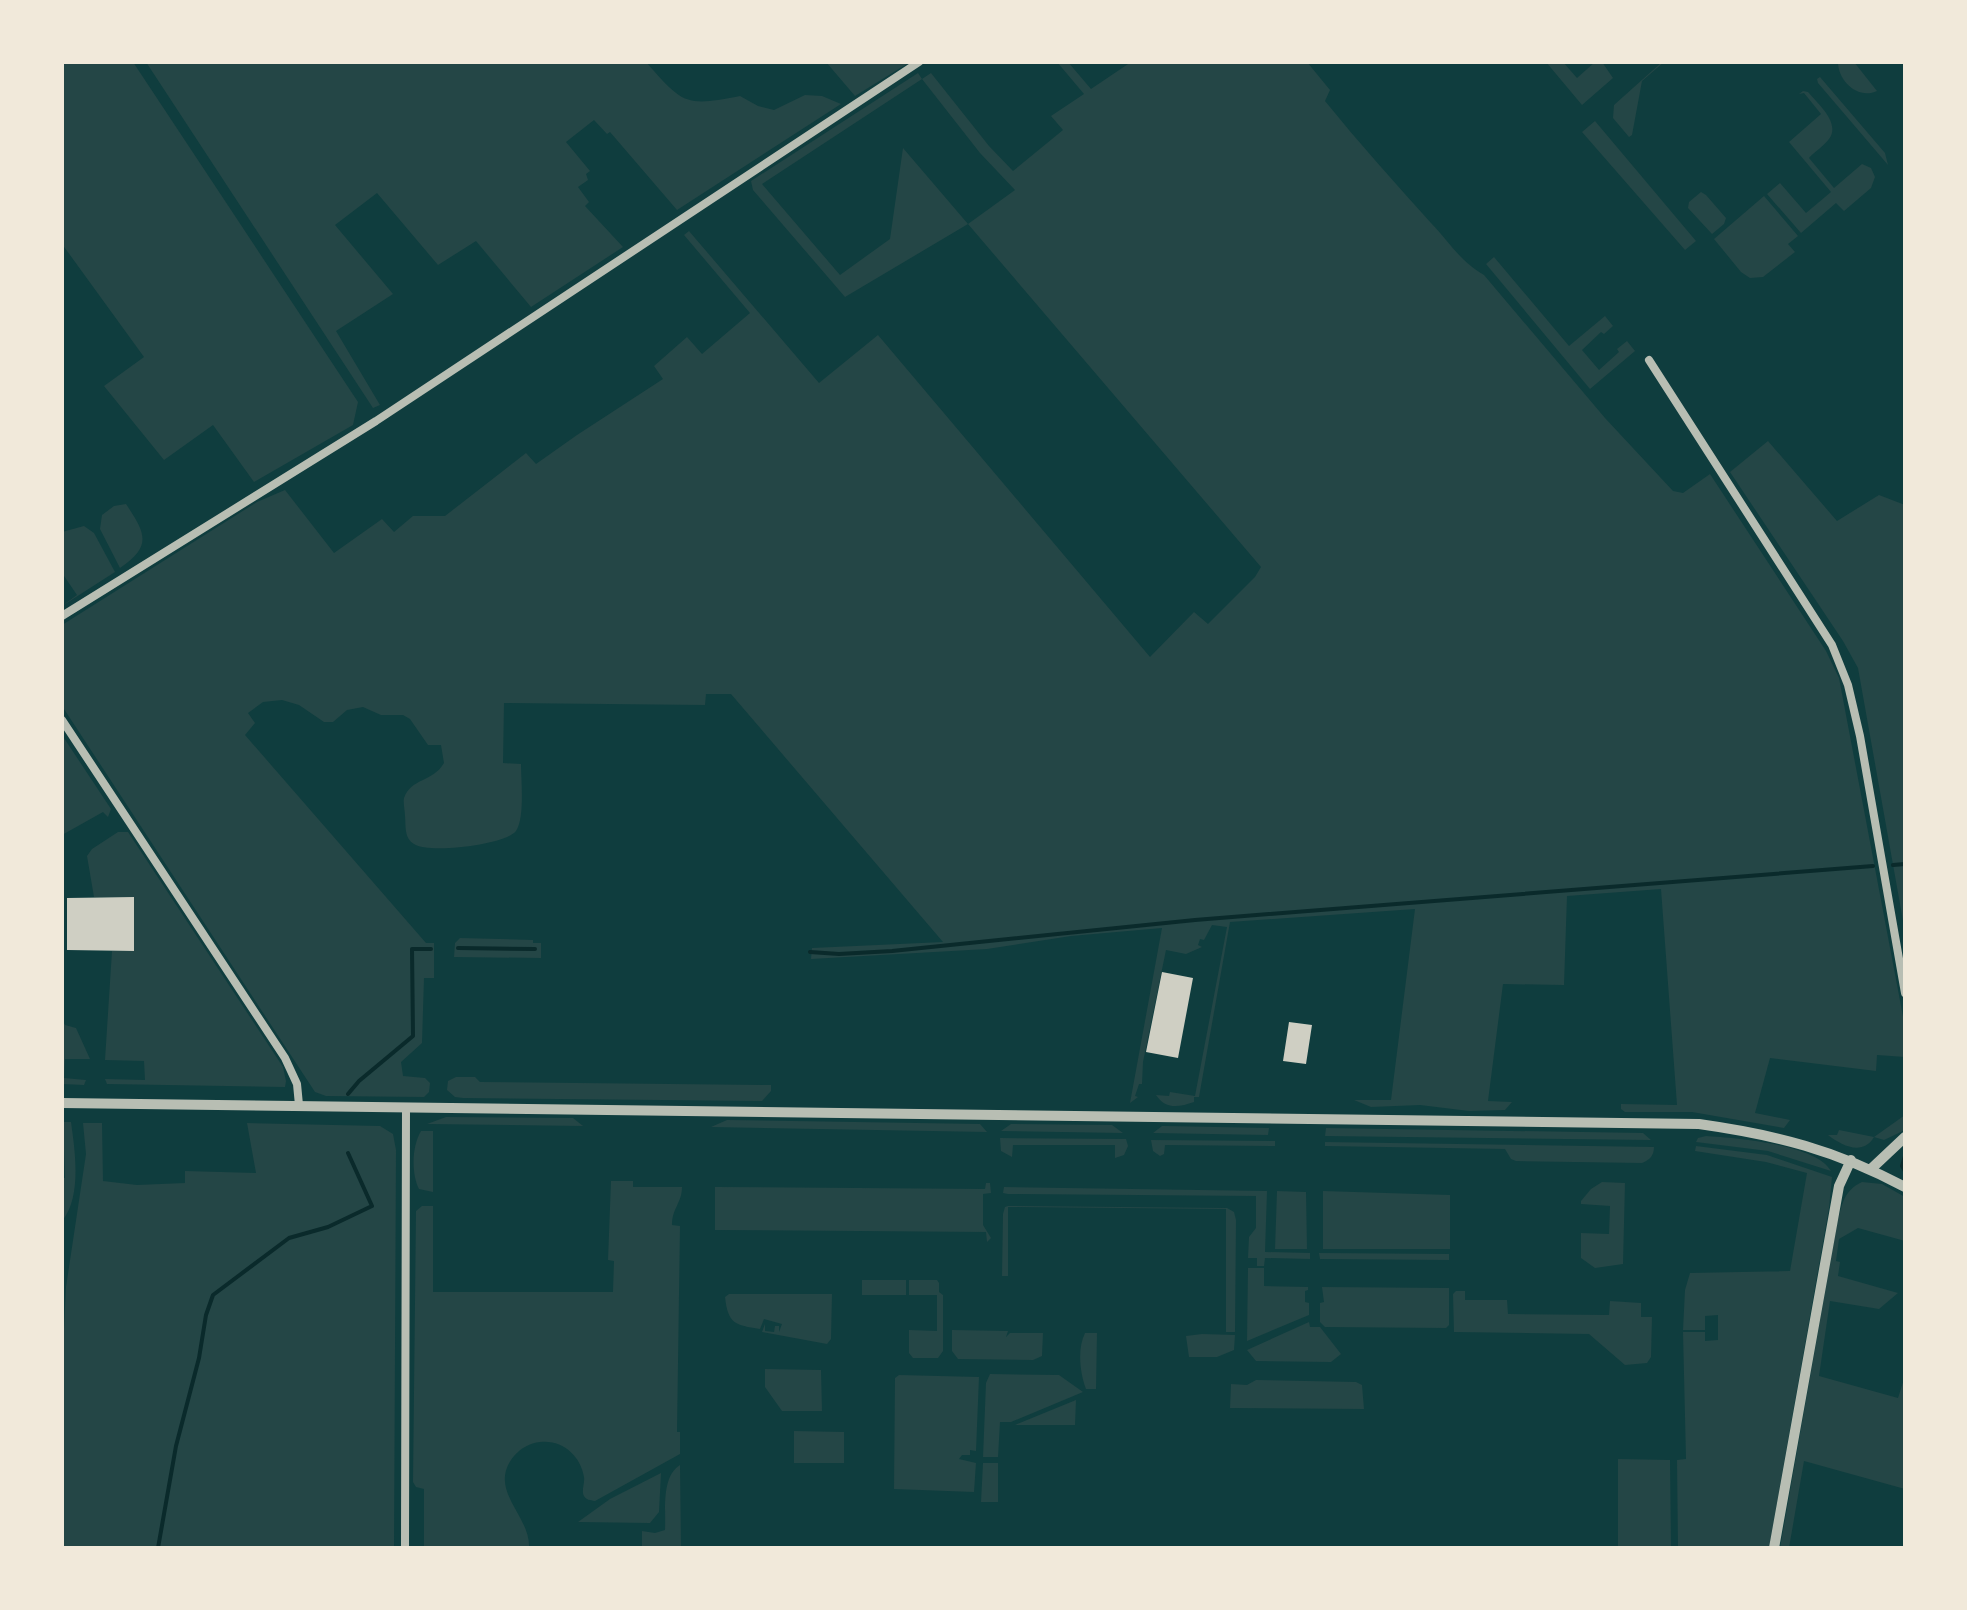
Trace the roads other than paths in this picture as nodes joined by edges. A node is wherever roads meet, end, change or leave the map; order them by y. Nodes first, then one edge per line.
1 (919, 62) edge
2 (1649, 360) dead end
3 (62, 616) edge
4 (62, 720) edge
5 (1905, 993) edge
6 (62, 1103) edge
7 (299, 1105) junction
8 (406, 1107) junction
9 (1905, 1137) edge
10 (1851, 1160) junction
11 (1871, 1169) junction
12 (1905, 1187) edge
13 (405, 1548) edge
14 (1774, 1548) edge

1 - 3 street
2 - 5 street
4 - 7 street
6 - 7 street
7 - 8 street
8 - 10 street
8 - 13 street
9 - 11 street
10 - 11 street
10 - 14 street
11 - 12 street

